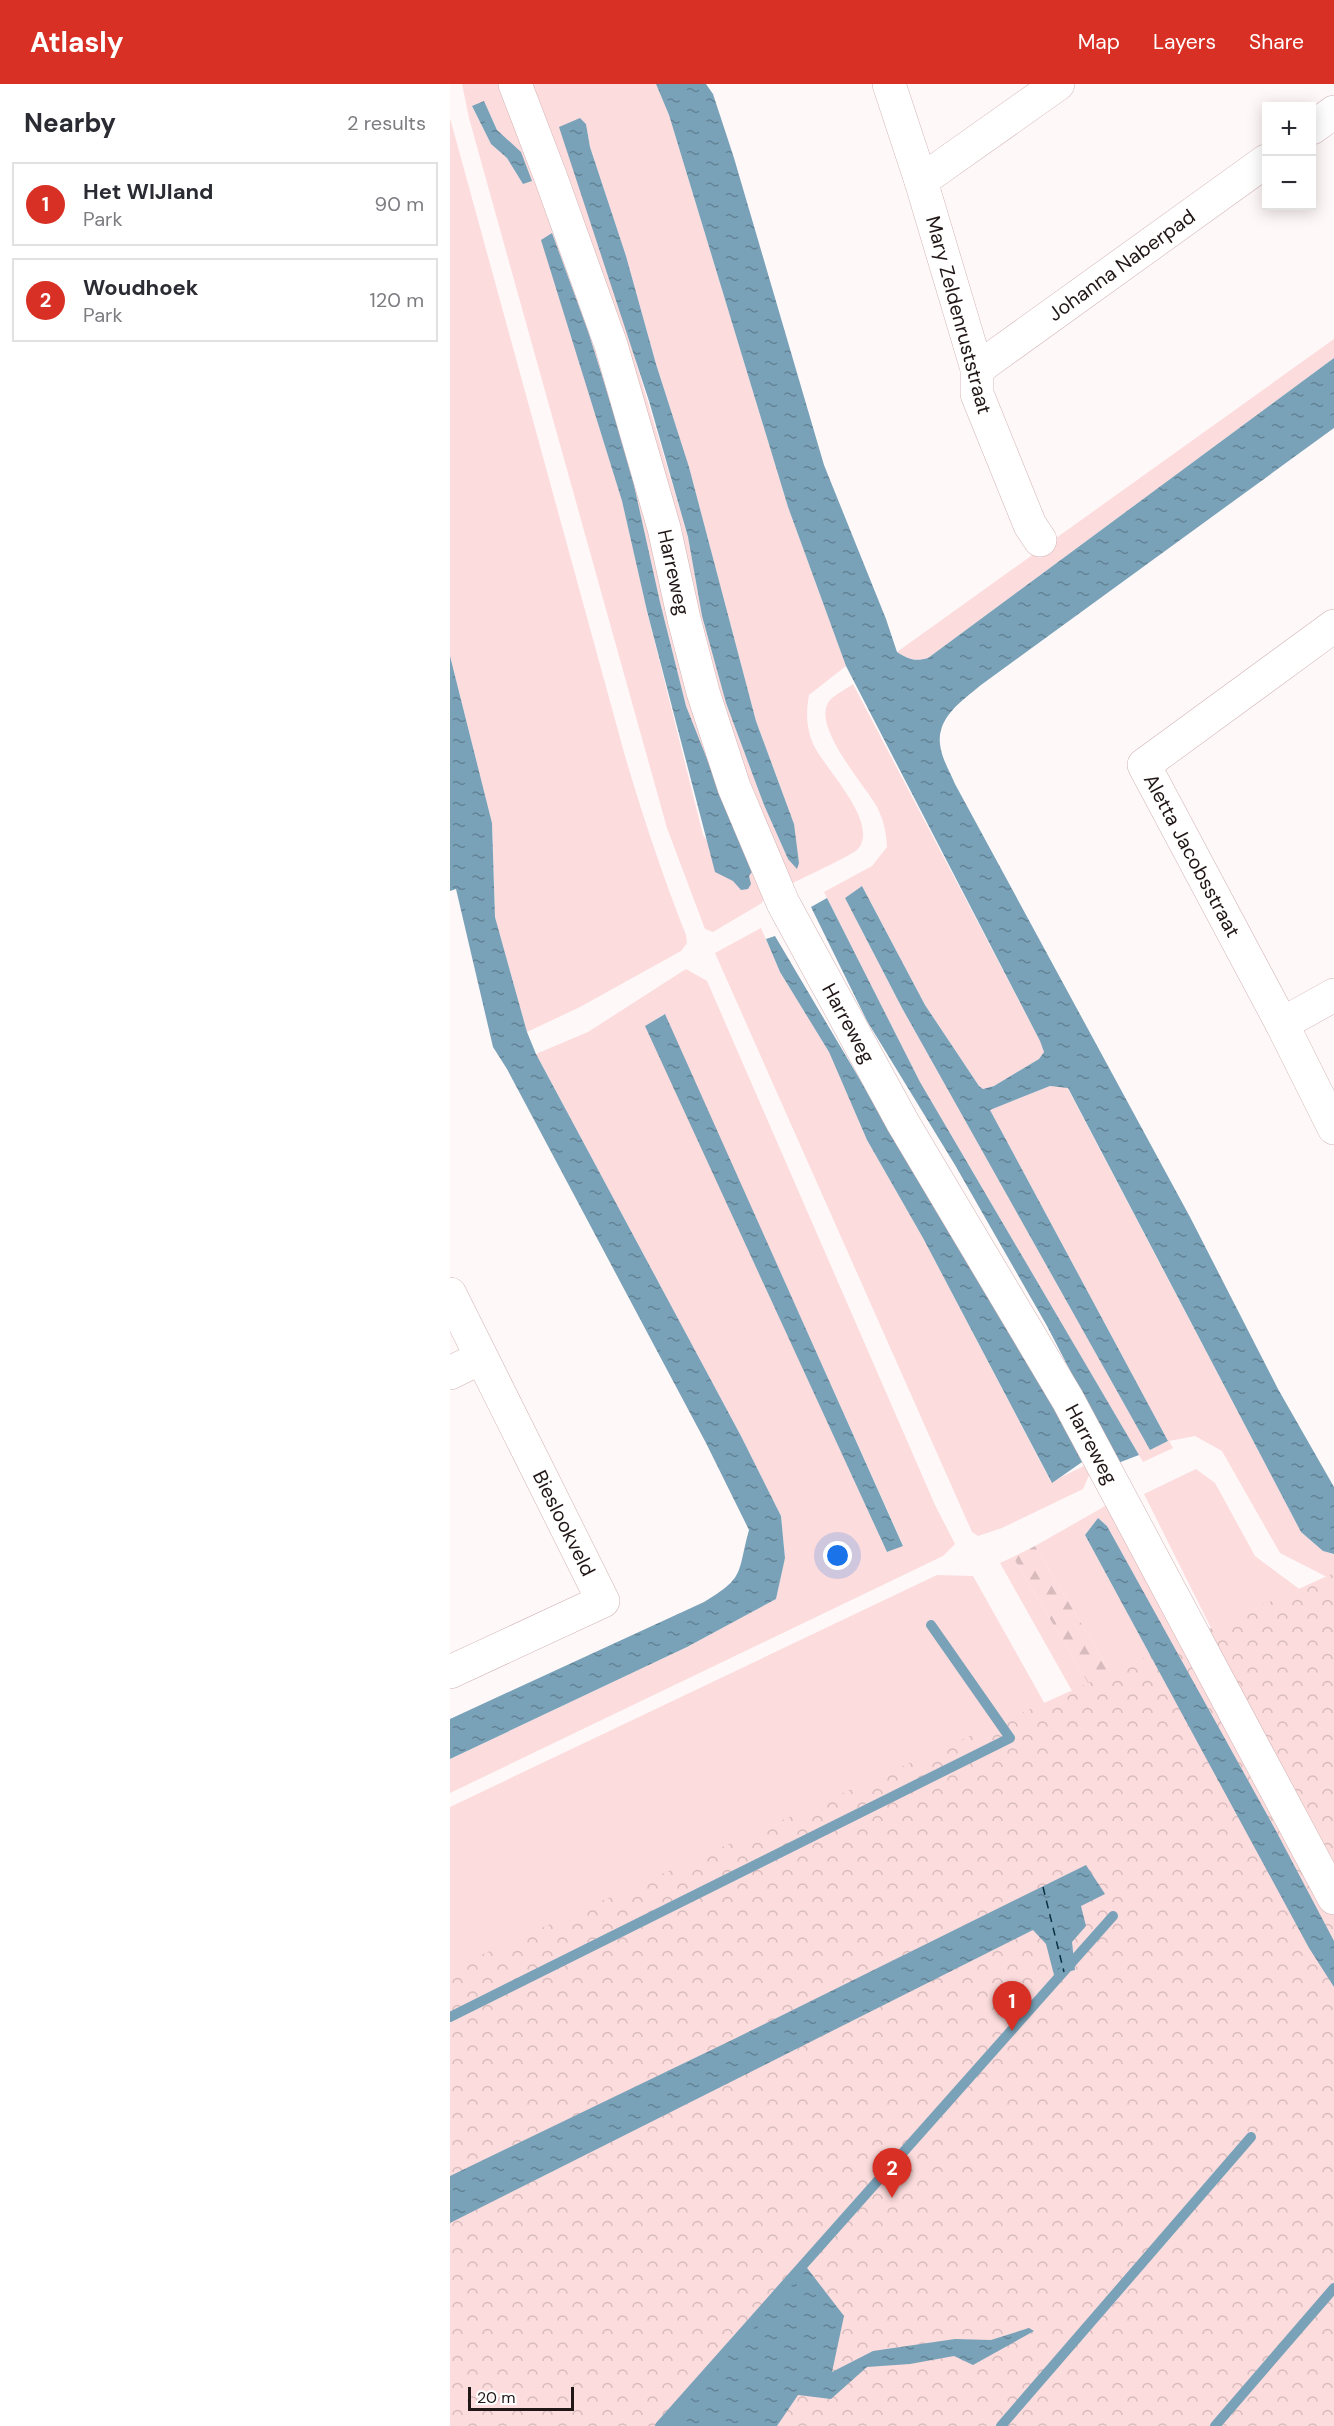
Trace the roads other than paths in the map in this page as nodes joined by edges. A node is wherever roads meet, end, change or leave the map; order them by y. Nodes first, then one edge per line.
1 (515, 84) edge
2 (889, 84) edge
3 (1058, 84) edge
4 (1334, 112) edge
5 (1316, 125) edge
6 (1262, 163) edge
7 (921, 181) junction
8 (977, 369) junction
9 (1040, 540) dead end
10 (1334, 627) edge
11 (1334, 995) edge
12 (1282, 1024) junction
13 (1334, 1128) edge
14 (450, 1294) edge
15 (480, 1358) junction
16 (450, 1373) edge
17 (450, 1671) edge
18 (1334, 1898) edge

1 - 18 street, Harreweg
2 - 7 street, Mary Zeldenruststraat
3 - 7 street
4 - 5 street
6 - 8 street, Johanna Naberpad
7 - 8 street, Mary Zeldenruststraat
8 - 9 street, Mary Zeldenruststraat
10 - 12 street, Aletta Jacobsstraat
11 - 12 street
12 - 13 street
14 - 15 street, Bieslookveld
15 - 16 street
15 - 17 street, Bieslookveld

